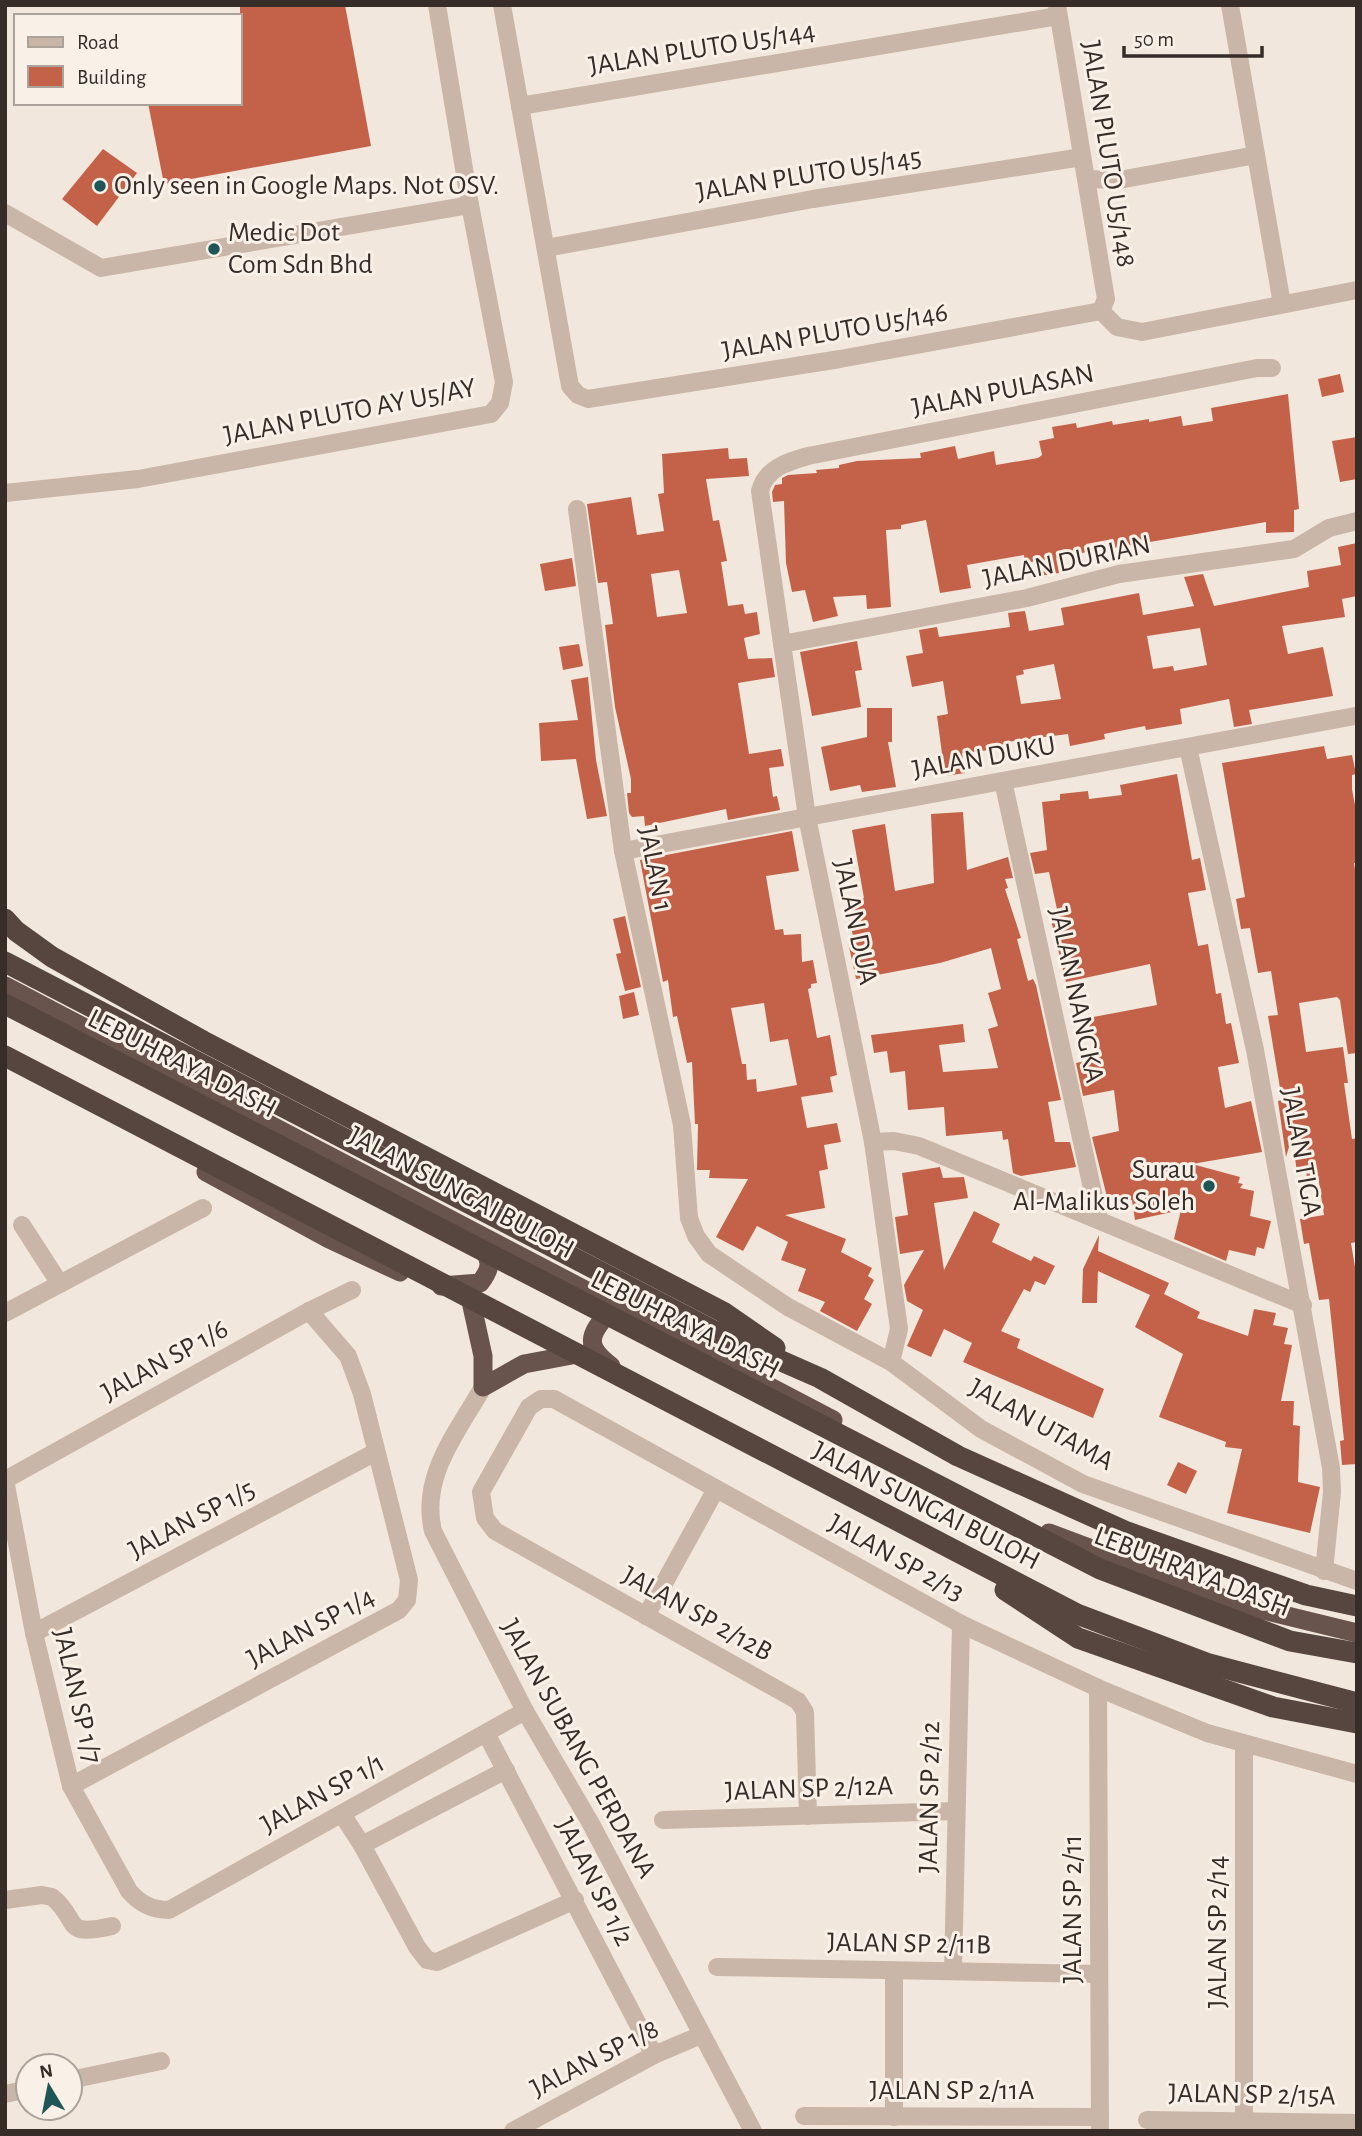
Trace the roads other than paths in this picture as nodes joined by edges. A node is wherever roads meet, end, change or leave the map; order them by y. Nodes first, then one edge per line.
1 (438, 5) edge
2 (502, 5) edge
3 (1230, 5) edge
4 (1058, 11) edge
5 (520, 106) junction
6 (1256, 155) junction
7 (1082, 157) junction
8 (1086, 179) junction
9 (470, 205) junction
10 (5, 213) edge
11 (546, 248) junction
12 (1357, 290) edge
13 (1282, 304) junction
14 (1101, 311) junction
15 (1272, 368) dead end
16 (760, 491) joint
17 (5, 493) edge
18 (577, 509) dead end
19 (1357, 521) edge
20 (782, 644) junction
21 (1356, 718) edge
22 (1188, 747) junction
23 (1003, 781) junction
24 (807, 817) junction
25 (623, 851) junction
26 (5, 919) edge
27 (5, 962) edge
28 (6, 990) edge
29 (5, 1056) edge
30 (5, 1062) edge
31 (873, 1142) junction
32 (203, 1208) dead end
33 (1099, 1220) junction
34 (22, 1225) dead end
35 (472, 1230) junction
36 (696, 1236) joint
37 (60, 1284) junction
38 (430, 1286) junction
39 (352, 1290) dead end
40 (1303, 1305) junction
41 (472, 1306) junction
42 (309, 1311) junction
43 (625, 1311) junction
44 (5, 1313) edge
45 (572, 1355) junction
46 (891, 1362) junction
47 (820, 1378) junction
48 (632, 1382) junction
49 (483, 1387) junction
50 (651, 1397) junction
51 (374, 1453) junction
52 (5, 1480) edge
53 (716, 1489) junction
54 (481, 1504) joint
55 (915, 1530) junction
56 (1324, 1571) junction
57 (1357, 1581) edge
58 (1357, 1606) edge
59 (646, 1615) junction
60 (961, 1624) junction
61 (34, 1633) junction
62 (1357, 1633) edge
63 (1357, 1653) edge
64 (1098, 1688) junction
65 (1357, 1701) edge
66 (526, 1711) junction
67 (1357, 1723) edge
68 (486, 1733) junction
69 (1244, 1744) junction
70 (506, 1770) junction
71 (1357, 1774) edge
72 (71, 1786) junction
73 (956, 1811) junction
74 (342, 1814) junction
75 (808, 1816) junction
76 (663, 1820) dead end
77 (362, 1845) junction
78 (5, 1900) edge
79 (575, 1900) junction
80 (144, 1904) joint
81 (111, 1926) dead end
82 (717, 1968) dead end
83 (894, 1971) junction
84 (953, 1972) junction
85 (1099, 1974) junction
86 (701, 2035) junction
87 (654, 2055) junction
88 (161, 2061) dead end
89 (84, 2077) edge
90 (804, 2116) dead end
91 (894, 2117) junction
92 (1147, 2120) dead end
93 (1244, 2120) junction
94 (1357, 2123) edge
95 (1100, 2124) edge
96 (513, 2131) edge
97 (753, 2131) edge

1 - 9 street
2 - 5 street
3 - 6 street
4 - 5 street, JALAN PLUTO U5/144
4 - 7 street, JALAN PLUTO U5/148
5 - 11 street
6 - 8 street
6 - 13 street
7 - 8 street, JALAN PLUTO U5/148
7 - 11 street, JALAN PLUTO U5/145
8 - 14 street, JALAN PLUTO U5/148
9 - 10 street
9 - 17 street, JALAN PLUTO AY U5/AY
11 - 14 street, JALAN PLUTO U5/146
12 - 13 street
13 - 14 street
15 - 16 street, JALAN PULASAN
16 - 20 street, JALAN DUA
18 - 25 street, JALAN 1
19 - 20 street, JALAN DURIAN
20 - 24 street, JALAN DUA
21 - 22 street, JALAN DUKU
22 - 23 street, JALAN DUKU
22 - 40 street, JALAN TIGA
23 - 24 street, JALAN DUKU
23 - 33 street, JALAN NANGKA
24 - 25 street, JALAN DUKU
24 - 31 street, JALAN DUA
25 - 36 street, JALAN 1
26 - 47 highway
27 - 47 highway
28 - 35 highway, JALAN SUNGAI BULOH
28 - 63 highway, LEBUHRAYA DASH
29 - 48 highway
30 - 38 highway, JALAN SUNGAI BULOH
31 - 33 street
31 - 46 street, JALAN DUA
32 - 37 street
33 - 40 street
34 - 37 street
35 - 38 highway
35 - 43 highway, JALAN SUNGAI BULOH
36 - 46 street, JALAN UTAMA
37 - 44 street
38 - 41 highway, JALAN SUNGAI BULOH
39 - 42 street, JALAN SP 1/6
40 - 56 street, JALAN TIGA
41 - 45 highway, JALAN SUNGAI BULOH
41 - 49 highway
42 - 51 street, JALAN SP 1/4
42 - 52 street, JALAN SP 1/6
43 - 48 highway
43 - 62 highway, JALAN SUNGAI BULOH
45 - 49 highway
45 - 50 highway, JALAN SUNGAI BULOH
46 - 56 street, JALAN UTAMA
47 - 58 highway
48 - 50 highway
48 - 55 highway
49 - 66 street, JALAN SUBANG PERDANA
50 - 65 highway, JALAN SUNGAI BULOH
51 - 61 street, JALAN SP 1/5
51 - 72 street, JALAN SP 1/4
52 - 61 street, JALAN SP 1/7
53 - 54 street, JALAN SP 2/13
53 - 59 street
53 - 60 street, JALAN SP 2/13
54 - 59 street, JALAN SP 2/12B
55 - 65 highway
55 - 67 highway
56 - 57 street, JALAN UTAMA
59 - 75 street, JALAN SP 2/12B
60 - 64 street, JALAN SP 2/13
60 - 73 street, JALAN SP 2/12
61 - 72 street, JALAN SP 1/7
64 - 69 street, JALAN SP 2/13
64 - 85 street, JALAN SP 2/11
66 - 68 street, JALAN SP 1/1
66 - 86 street, JALAN SUBANG PERDANA
68 - 70 street, JALAN SP 1/2
68 - 74 street, JALAN SP 1/1
69 - 71 street, JALAN SP 2/13
69 - 93 street, JALAN SP 2/14
70 - 77 street
70 - 79 street, JALAN SP 1/2
72 - 80 street, JALAN SP 1/7
73 - 75 street, JALAN SP 2/12A
73 - 84 street, JALAN SP 2/12
74 - 77 street
74 - 80 street, JALAN SP 1/1
75 - 76 street, JALAN SP 2/12A
77 - 79 street
78 - 81 street
79 - 87 street, JALAN SP 1/2
82 - 83 street, JALAN SP 2/11B
83 - 84 street, JALAN SP 2/11B
83 - 91 street
84 - 85 street, JALAN SP 2/11B
85 - 95 street, JALAN SP 2/11
86 - 87 street, JALAN SP 1/8
86 - 97 street, JALAN SUBANG PERDANA
87 - 96 street, JALAN SP 1/8
88 - 89 street
90 - 91 street, JALAN SP 2/11A
91 - 95 street, JALAN SP 2/11A
92 - 93 street, JALAN SP 2/15A
93 - 94 street, JALAN SP 2/15A

